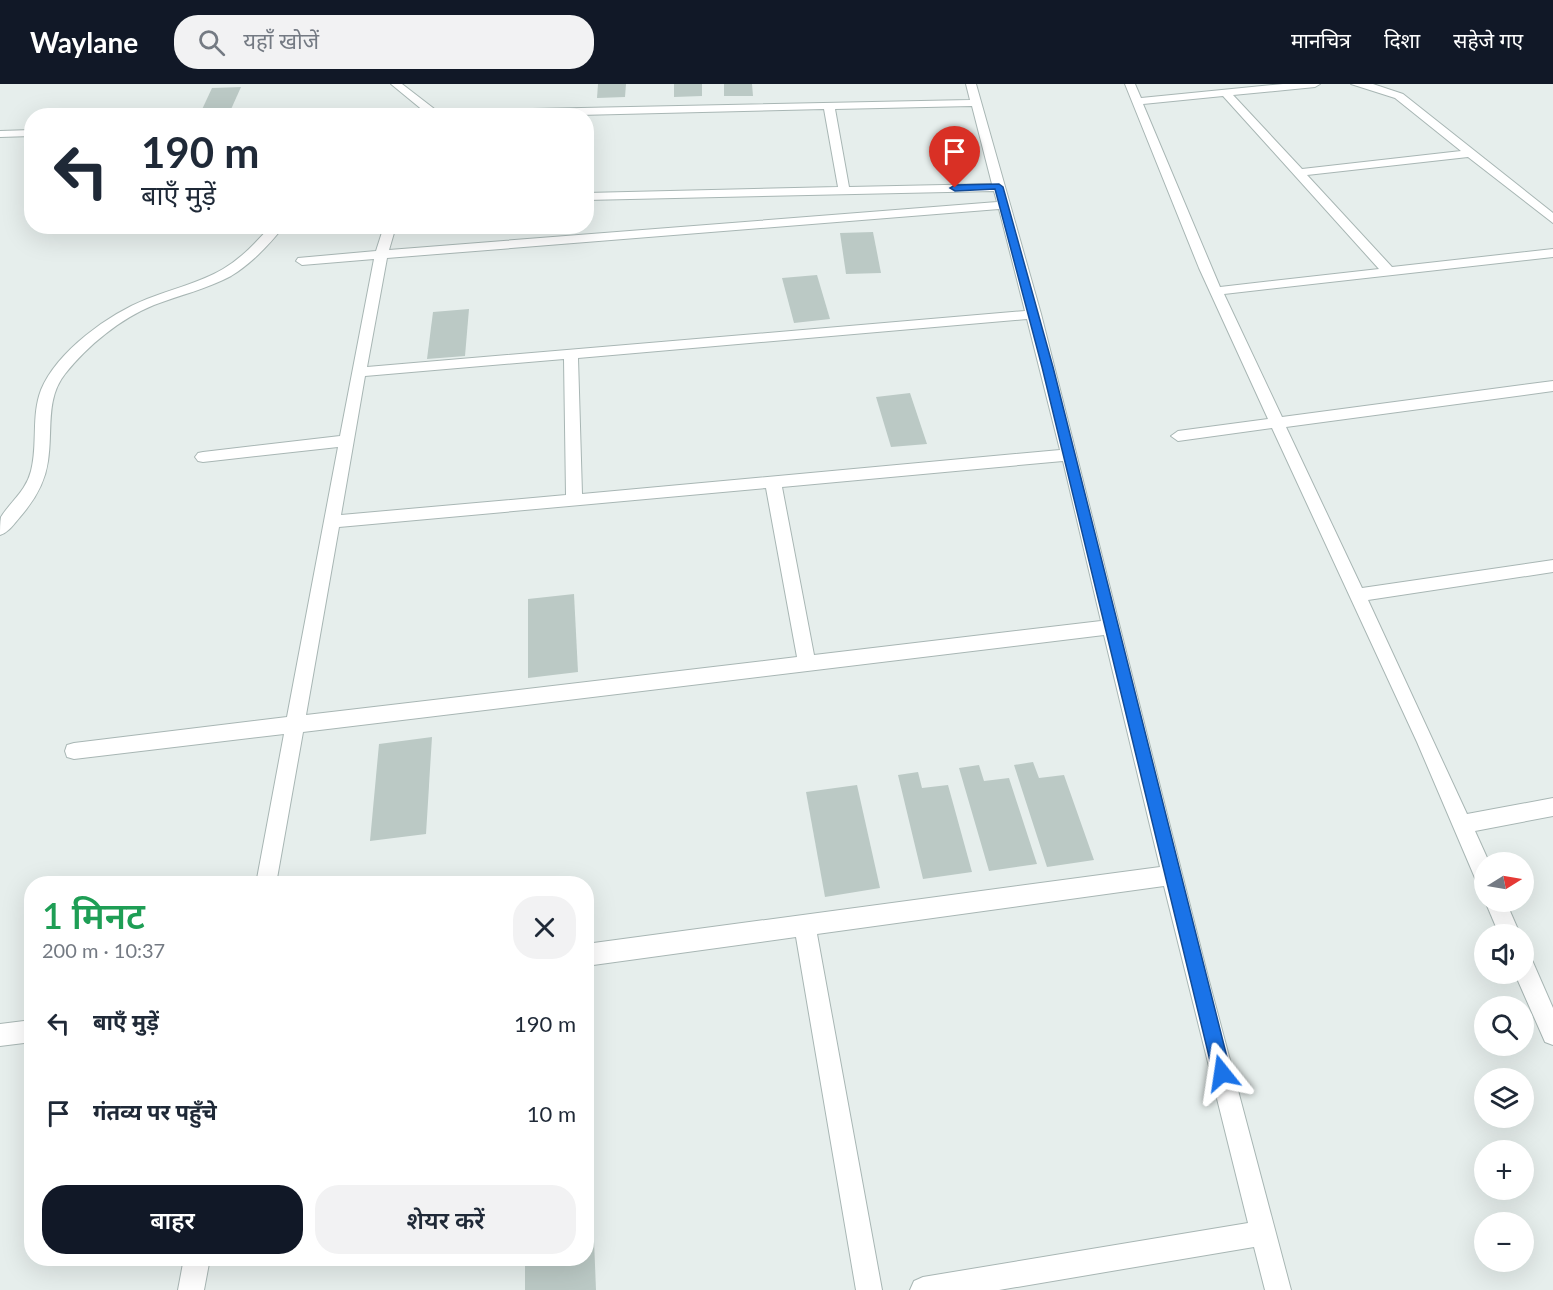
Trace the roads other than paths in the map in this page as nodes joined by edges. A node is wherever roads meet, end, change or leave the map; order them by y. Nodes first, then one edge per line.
1 (396, 84) edge
2 (971, 84) edge
3 (1130, 84) edge
4 (1315, 84) edge
5 (1356, 84) edge
6 (1225, 92) junction
7 (1137, 101) junction
8 (976, 103) junction
9 (829, 106) junction
10 (426, 108) edge
11 (594, 111) edge
12 (24, 133) edge
13 (0, 134) edge
14 (1470, 153) junction
15 (1299, 173) junction
16 (999, 187) junction
17 (844, 191) junction
18 (594, 197) edge
19 (1004, 205) junction
20 (1553, 219) edge
21 (270, 234) edge
22 (388, 234) edge
23 (1553, 253) edge
24 (381, 255) junction
25 (302, 261) dead end
26 (1388, 271) junction
27 (1216, 291) junction
28 (1034, 314) junction
29 (571, 354) junction
30 (358, 372) junction
31 (1553, 386) edge
32 (1277, 421) junction
33 (1178, 436) dead end
34 (346, 441) junction
35 (1069, 455) junction
36 (203, 457) dead end
37 (773, 482) junction
38 (574, 500) junction
39 (332, 522) junction
40 (0, 529) edge
41 (1553, 566) edge
42 (1358, 595) junction
43 (1111, 627) junction
44 (807, 663) junction
45 (295, 725) junction
46 (74, 751) dead end
47 (1553, 807) edge
48 (1461, 824) junction
49 (1474, 853) edge
50 (1172, 875) junction
51 (267, 876) edge
52 (805, 925) junction
53 (594, 954) edge
54 (1531, 984) edge
55 (24, 1032) edge
56 (1553, 1034) edge
57 (0, 1035) edge
58 (1263, 1233) junction
59 (196, 1266) edge
60 (191, 1290) edge
61 (869, 1290) edge
62 (923, 1290) edge
63 (1278, 1290) edge

1 - 10 street
2 - 8 street
3 - 7 street
4 - 6 street
5 - 14 street
6 - 7 street
6 - 15 street
7 - 27 street
8 - 9 street
8 - 16 street
9 - 11 street
9 - 17 street
12 - 13 street
14 - 15 street
14 - 20 street
15 - 26 street
16 - 17 street
16 - 19 street
17 - 18 street
19 - 24 street
19 - 28 street
21 - 40 street
22 - 24 street
23 - 26 street
24 - 25 street
24 - 30 street
26 - 27 street
27 - 32 street
28 - 29 street
28 - 35 street
29 - 30 street
29 - 38 street
30 - 34 street
31 - 32 street
32 - 33 street
32 - 42 street
34 - 36 street
34 - 39 street
35 - 37 street
35 - 43 street
37 - 38 street
37 - 44 street
38 - 39 street
39 - 45 street
41 - 42 street
42 - 48 street
43 - 44 street
43 - 50 street
44 - 45 street
45 - 46 street
45 - 51 street
47 - 48 street
48 - 49 street
50 - 52 street
50 - 58 street
52 - 53 street
52 - 61 street
54 - 56 street
55 - 57 street
58 - 62 street
58 - 63 street
59 - 60 street

